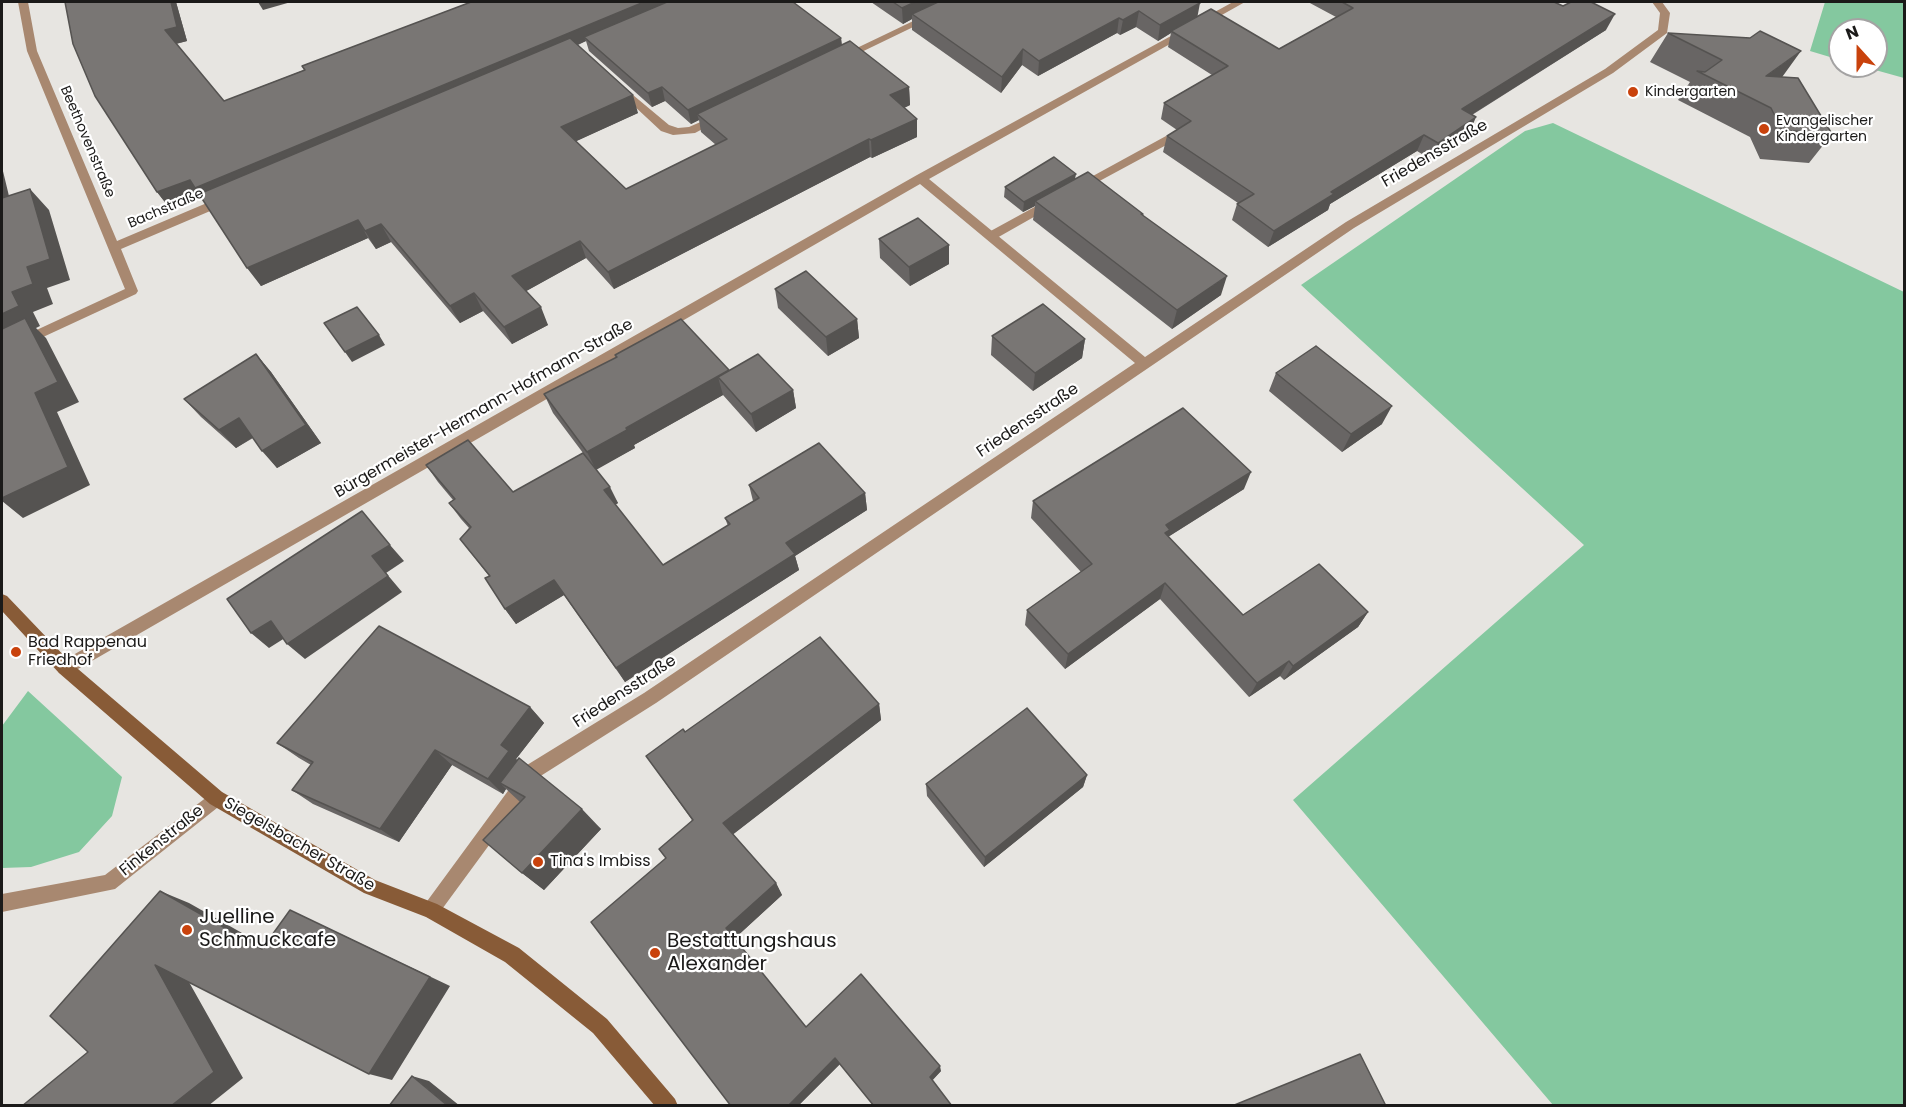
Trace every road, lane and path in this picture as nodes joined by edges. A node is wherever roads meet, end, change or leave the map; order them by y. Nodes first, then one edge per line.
1 (23, 2) edge
2 (960, 2) edge
3 (1240, 2) edge
4 (1657, 2) edge
5 (830, 64) edge
6 (613, 81) edge
7 (733, 111) edge
8 (1166, 140) dead end
9 (921, 178) junction
10 (241, 193) edge
11 (991, 236) junction
12 (115, 247) junction
13 (2, 351) edge
14 (1145, 364) junction
15 (2, 602) edge
16 (65, 668) junction
17 (216, 798) junction
18 (2, 903) edge
19 (431, 910) junction
20 (668, 1106) edge

1 - 12 street, Beethovenstraße
2 - 5 street
3 - 9 street, Bürgermeister-Hermann-Hofmann-Straße
4 - 14 street, Friedensstraße
6 - 7 street
8 - 11 street
9 - 11 street
9 - 16 street, Bürgermeister-Hermann-Hofmann-Straße
10 - 12 street, Bachstraße
11 - 14 street
12 - 13 street, Beethovenstraße
14 - 19 street, Friedensstraße
15 - 16 street, Siegelsbacher Straße
16 - 17 street, Siegelsbacher Straße
17 - 18 street, Finkenstraße
17 - 19 street, Siegelsbacher Straße
19 - 20 street, Siegelsbacher Straße

